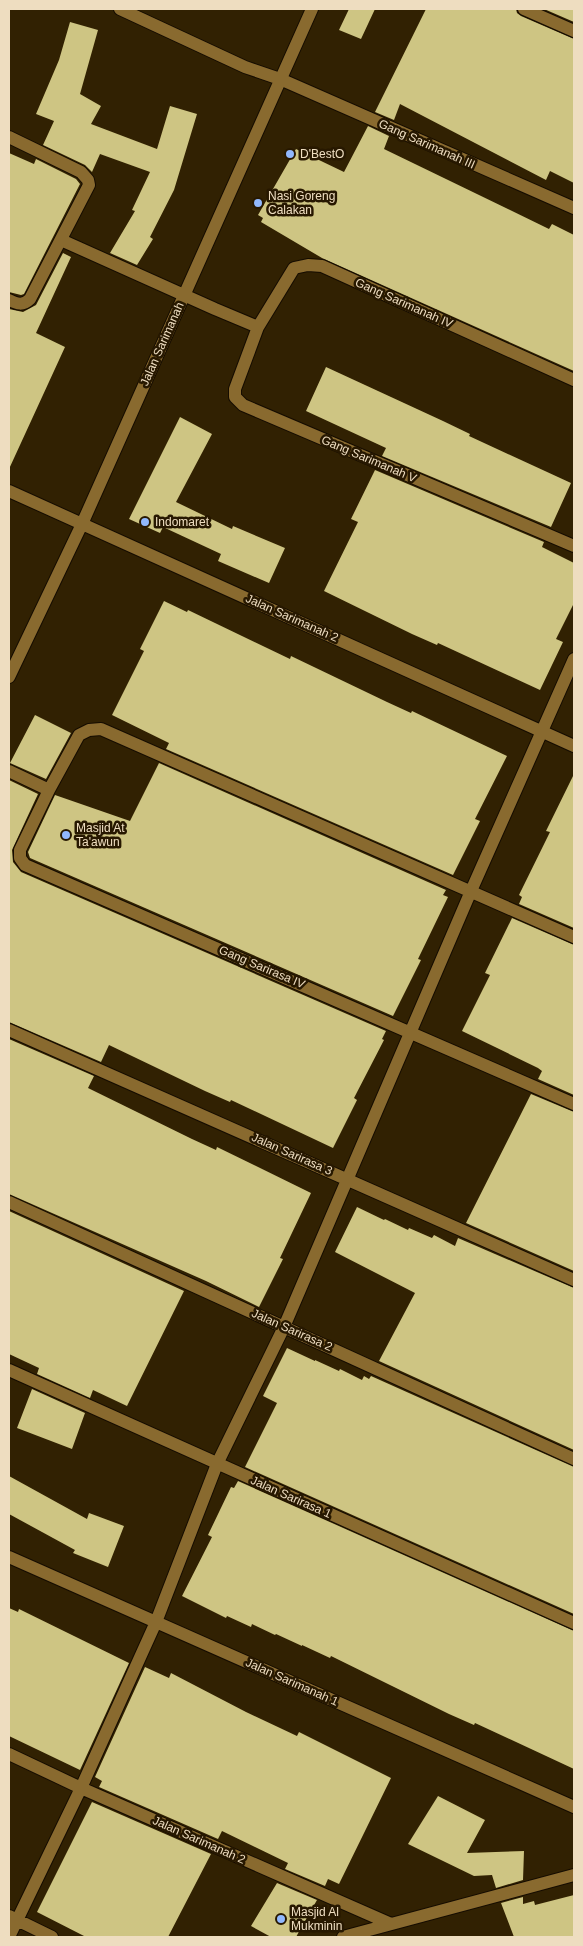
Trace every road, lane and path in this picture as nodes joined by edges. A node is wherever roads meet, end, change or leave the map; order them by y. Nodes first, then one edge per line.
1 (120, 9) edge
2 (312, 9) edge
3 (524, 9) edge
4 (574, 31) edge
5 (280, 79) junction
6 (9, 137) edge
7 (574, 208) edge
8 (61, 240) junction
9 (184, 295) junction
10 (9, 300) edge
11 (258, 326) junction
12 (574, 380) edge
13 (9, 491) edge
14 (82, 524) junction
15 (574, 546) edge
16 (574, 660) edge
17 (9, 676) edge
18 (541, 732) junction
19 (574, 746) edge
20 (9, 771) edge
21 (48, 790) junction
22 (471, 891) junction
23 (574, 937) edge
24 (9, 1030) edge
25 (411, 1032) junction
26 (574, 1104) edge
27 (348, 1179) junction
28 (9, 1202) edge
29 (574, 1280) edge
30 (284, 1327) junction
31 (9, 1370) edge
32 (574, 1459) edge
33 (217, 1464) junction
34 (9, 1557) edge
35 (156, 1622) junction
36 (574, 1623) edge
37 (9, 1754) edge
38 (81, 1788) junction
39 (574, 1806) edge
40 (574, 1875) edge
41 (13, 1918) edge
42 (391, 1924) junction
43 (9, 1937) edge
44 (52, 1937) edge
45 (344, 1937) edge

1 - 5 street, Gang Sarimanah III
2 - 5 street, Jalan Sarimanah
3 - 4 street
5 - 7 street, Gang Sarimanah III
5 - 9 street, Jalan Sarimanah
6 - 8 street
8 - 9 street
8 - 10 street
9 - 11 street
9 - 14 street, Jalan Sarimanah
11 - 12 street, Gang Sarimanah IV
11 - 15 street, Gang Sarimanah V
13 - 14 street, Jalan Sarimanah 2
14 - 17 street, Jalan Sarimanah
14 - 18 street, Jalan Sarimanah 2
16 - 18 street
18 - 19 street, Jalan Sarimanah 2
18 - 22 street
20 - 21 street
21 - 22 street, Gang Sarirasa IV
21 - 25 street, Gang Sarirasa IV
22 - 23 street, Gang Sarirasa IV
22 - 25 street
24 - 27 street, Jalan Sarirasa 3
25 - 26 street, Gang Sarirasa IV
25 - 27 street
27 - 29 street, Jalan Sarirasa 3
27 - 30 street
28 - 30 street, Jalan Sarirasa 2
30 - 32 street, Jalan Sarirasa 2
30 - 33 street
31 - 33 street, Jalan Sarirasa 1
33 - 35 street
33 - 36 street, Jalan Sarirasa 1
34 - 35 street, Jalan Sarimanah 1
35 - 38 street
35 - 39 street, Jalan Sarimanah 1
37 - 38 street, Jalan Sarimanah 2
38 - 41 street
38 - 42 street, Jalan Sarimanah 2
40 - 42 street
41 - 43 street
41 - 44 street
42 - 45 street

